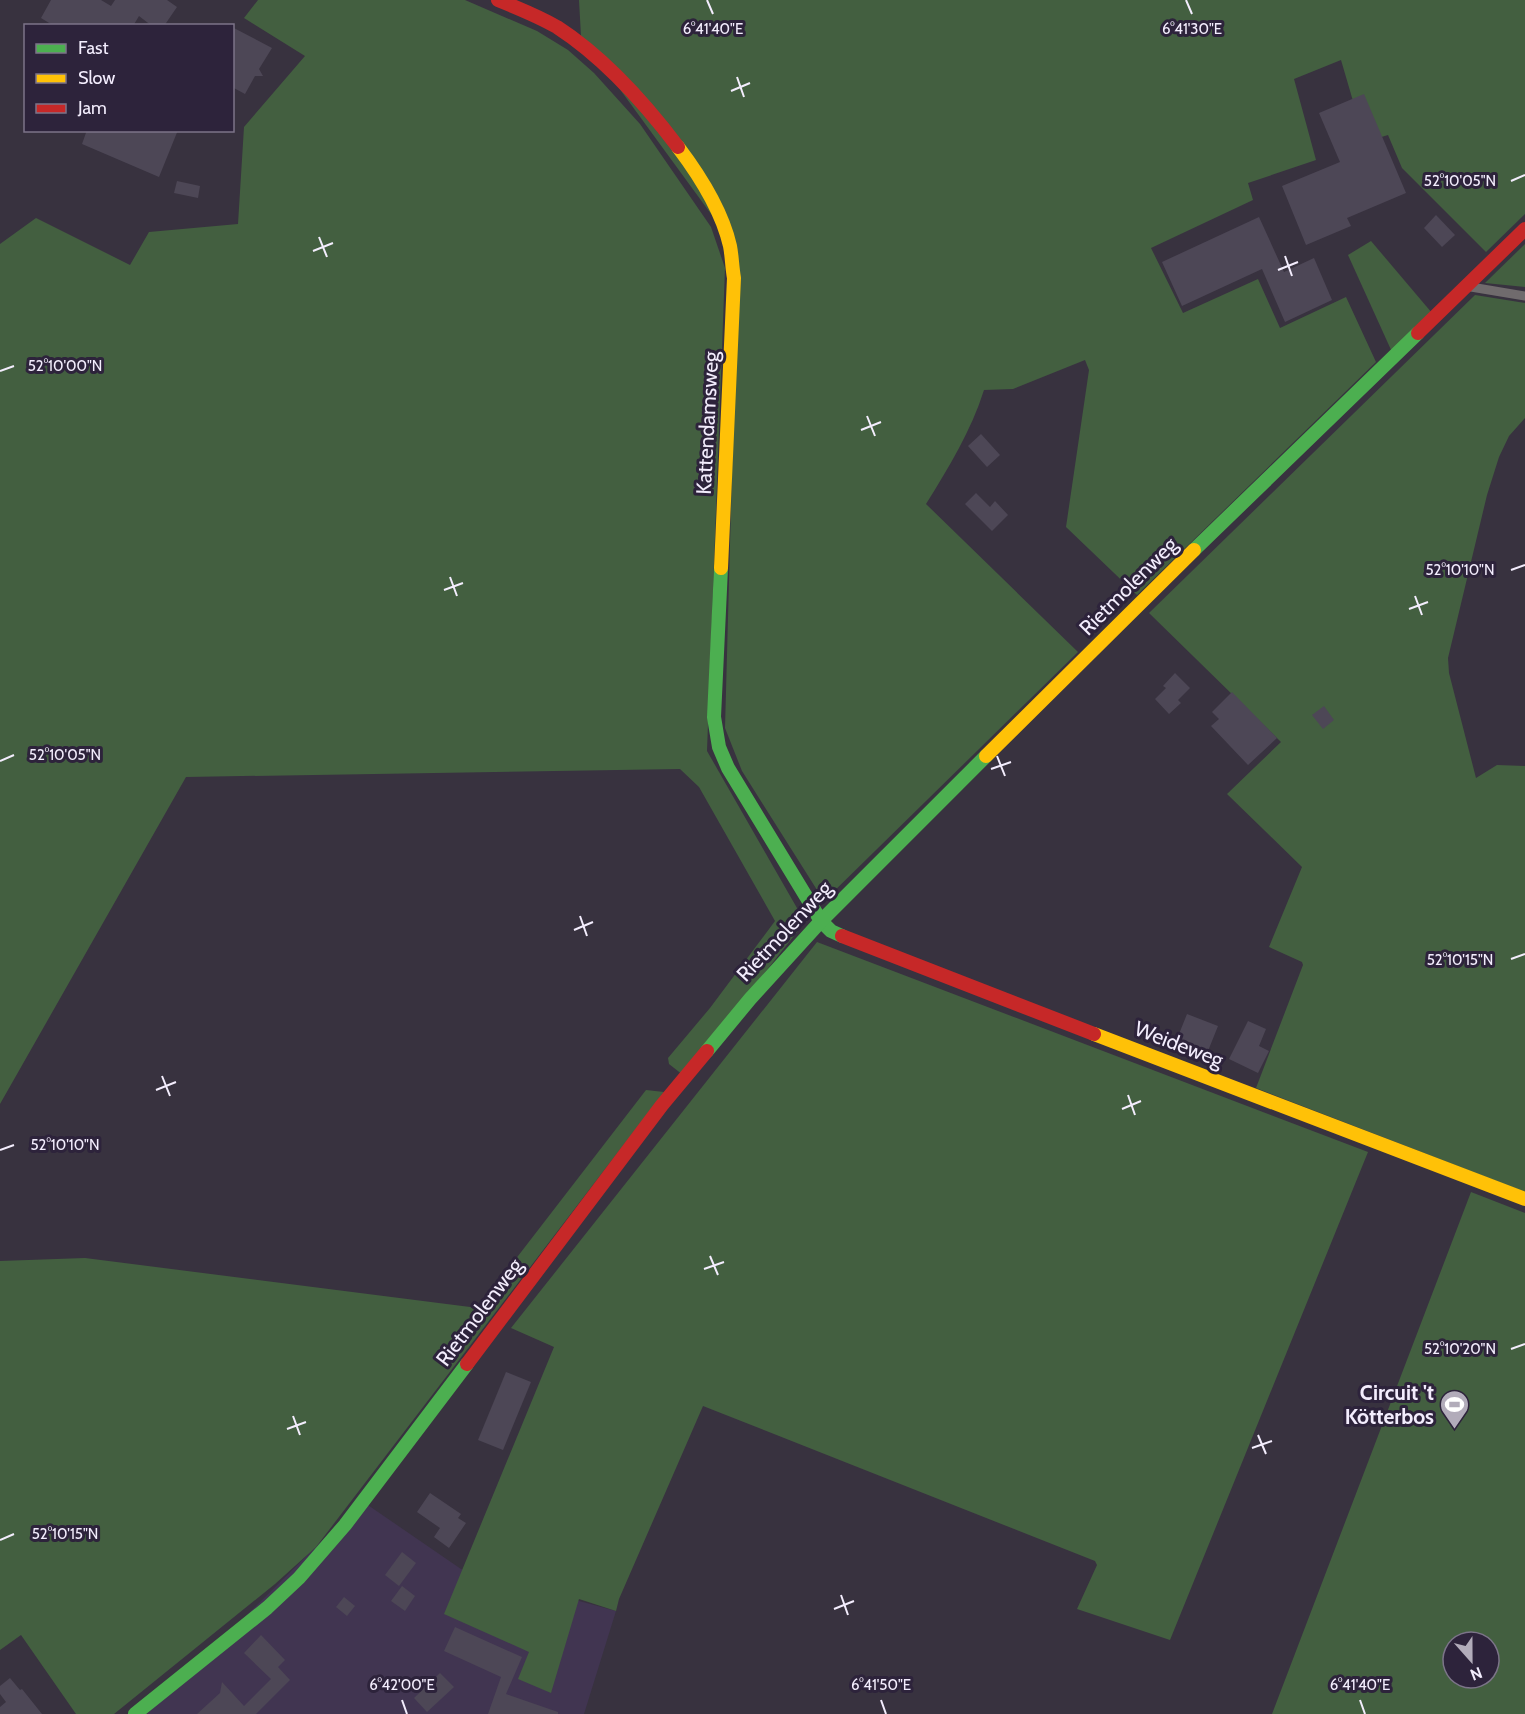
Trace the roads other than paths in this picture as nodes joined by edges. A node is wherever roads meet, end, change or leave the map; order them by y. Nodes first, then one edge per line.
1 (498, 0) edge
2 (1525, 228) edge
3 (1466, 286) junction
4 (1525, 296) edge
5 (820, 921) junction
6 (1525, 1199) edge
7 (135, 1714) edge

1 - 5 street, Kattendamsweg
2 - 3 street, Rietmolenweg
3 - 4 lane
3 - 5 street, Rietmolenweg
5 - 6 street, Weideweg
5 - 7 street, Rietmolenweg

